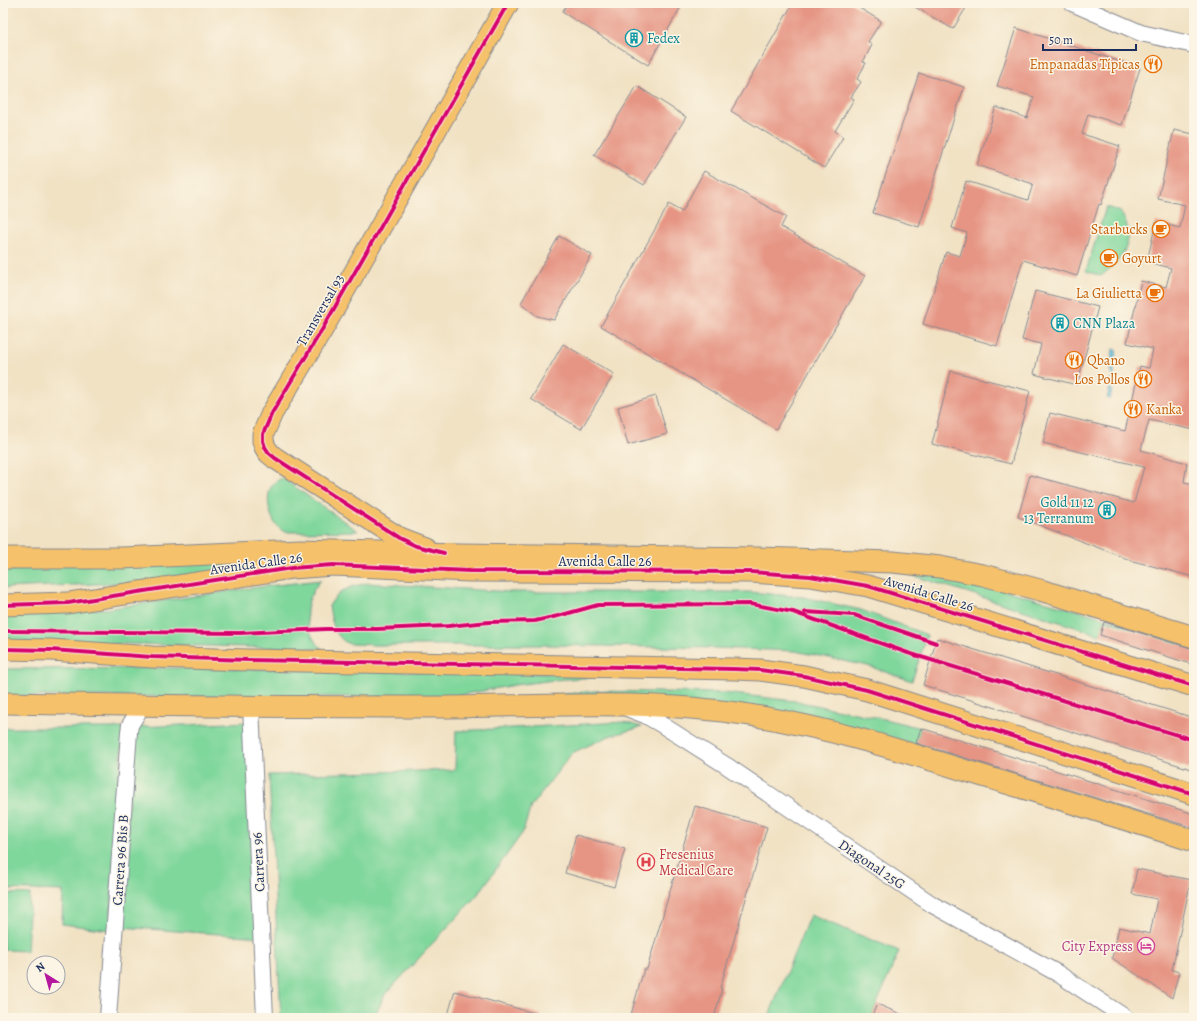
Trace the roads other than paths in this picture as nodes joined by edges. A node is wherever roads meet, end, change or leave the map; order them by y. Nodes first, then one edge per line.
1 (508, 3) edge
2 (1072, 3) edge
3 (1088, 3) edge
4 (1194, 37) edge
5 (1194, 44) edge
6 (444, 553) junction
7 (3, 558) edge
8 (3, 605) edge
9 (1194, 637) edge
10 (3, 650) edge
11 (1194, 686) edge
12 (3, 703) edge
13 (620, 705) junction
14 (142, 706) junction
15 (251, 706) junction
16 (1194, 794) edge
17 (1194, 841) edge
18 (108, 1018) edge
19 (265, 1018) edge
20 (1126, 1018) edge

1 - 6 main road, Transversal 93
2 - 5 street
3 - 4 street
6 - 7 main road, Avenida Calle 26
6 - 9 main road, Avenida Calle 26
8 - 11 main road, Avenida Calle 26
10 - 16 main road
12 - 14 main road
13 - 15 main road
13 - 17 main road
13 - 20 street, Diagonal 25G
14 - 15 main road
14 - 18 street, Carrera 96 Bis B
15 - 19 street, Carrera 96

